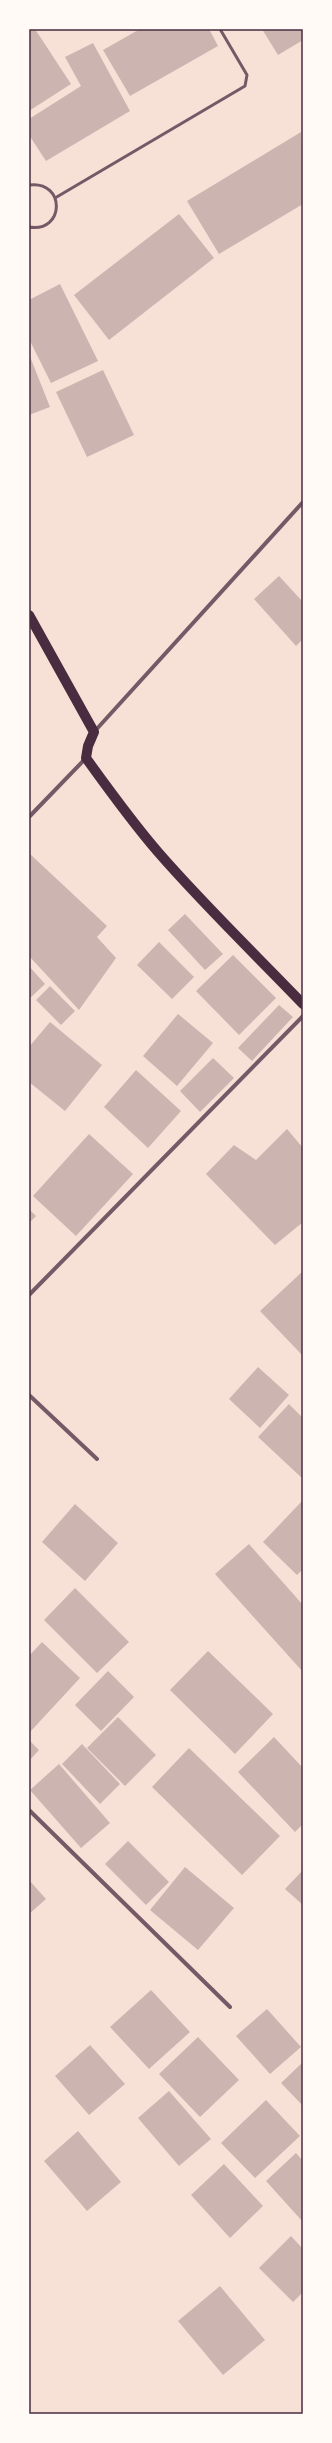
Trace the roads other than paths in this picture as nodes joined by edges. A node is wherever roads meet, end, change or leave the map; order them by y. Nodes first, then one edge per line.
1 (220, 29) edge
2 (29, 185) edge
3 (55, 198) junction
4 (29, 227) edge
5 (303, 502) edge
6 (29, 615) edge
7 (94, 732) junction
8 (86, 758) junction
9 (29, 817) edge
10 (303, 1004) edge
11 (303, 1016) edge
12 (29, 1295) edge
13 (29, 1395) edge
14 (96, 1459) dead end
15 (29, 1810) edge
16 (230, 2007) dead end

1 - 3 lane
2 - 3 lane
3 - 4 lane
5 - 7 street
6 - 7 main road
7 - 8 main road
8 - 9 street
8 - 10 main road
11 - 12 street
13 - 14 street
15 - 16 street

